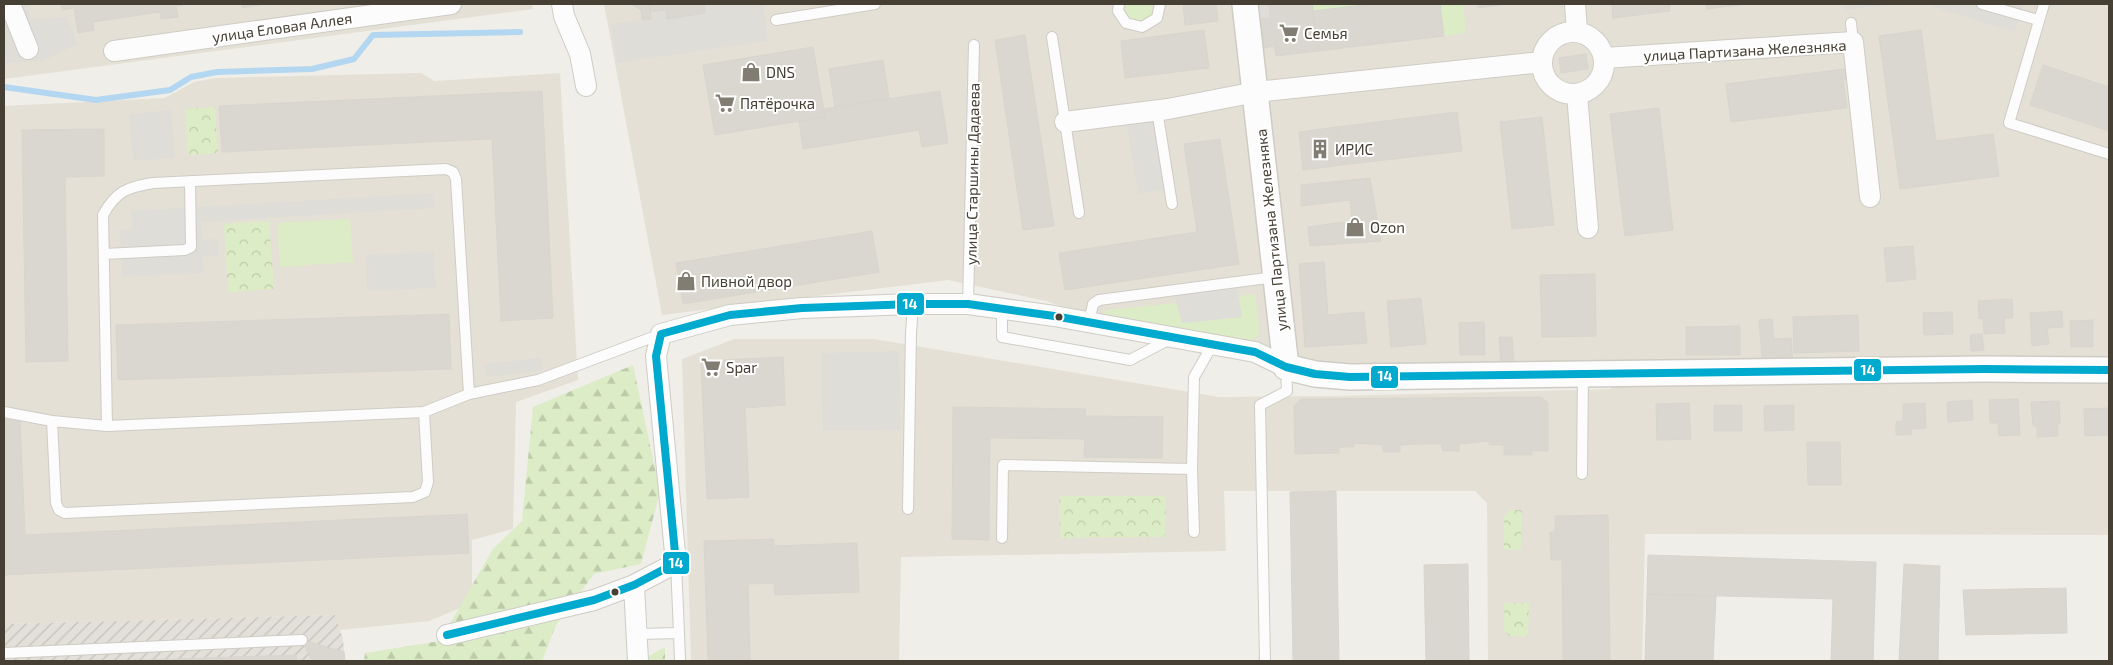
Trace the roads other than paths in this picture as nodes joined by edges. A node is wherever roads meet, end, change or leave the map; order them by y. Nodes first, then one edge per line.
1 (10, 4) edge
2 (451, 4) edge
3 (562, 4) edge
4 (875, 4) edge
5 (1119, 4) edge
6 (1160, 4) edge
7 (1244, 4) edge
8 (1575, 4) edge
9 (1982, 4) edge
10 (2044, 4) edge
11 (409, 7) edge
12 (776, 20) dead end
13 (2038, 20) junction
14 (1576, 32) junction
15 (1052, 37) dead end
16 (974, 45) dead end
17 (28, 49) dead end
18 (114, 51) dead end
19 (1604, 58) junction
20 (1542, 62) junction
21 (586, 86) dead end
22 (1256, 92) junction
23 (1577, 94) junction
24 (1157, 110) junction
25 (1065, 122) junction
26 (2109, 154) edge
27 (190, 181) junction
28 (1870, 197) dead end
29 (1172, 204) dead end
30 (1079, 213) dead end
31 (1588, 228) dead end
32 (104, 254) junction
33 (1276, 277) junction
34 (913, 304) junction
35 (968, 304) junction
36 (1002, 308) junction
37 (1089, 323) junction
38 (661, 334) junction
39 (1173, 338) junction
40 (1213, 344) junction
41 (1286, 367) junction
42 (2109, 370) edge
43 (1583, 374) junction
44 (469, 394) junction
45 (4, 412) edge
46 (424, 412) junction
47 (52, 421) junction
48 (107, 426) junction
49 (1192, 469) junction
50 (1582, 474) dead end
51 (908, 509) dead end
52 (1194, 532) dead end
53 (1002, 538) dead end
54 (676, 563) junction
55 (634, 585) junction
56 (447, 634) dead end
57 (638, 634) junction
58 (680, 634) junction
59 (302, 640) dead end
60 (4, 654) edge
61 (638, 661) edge
62 (680, 661) edge
63 (1265, 661) edge

1 - 17 street
2 - 11 street, улица Еловая Аллея
3 - 21 street
4 - 12 lane
5 - 6 lane
7 - 22 street, улица Партизана Железняка
8 - 14 street
9 - 13 lane
10 - 13 lane
11 - 18 street, улица Еловая Аллея
13 - 26 lane
14 - 19 street
14 - 20 street
15 - 25 lane
16 - 35 lane, улица Старшины Дадаева
19 - 23 street
19 - 28 street, улица Партизана Железняка
20 - 22 street
20 - 23 street
22 - 24 street
22 - 33 street, улица Партизана Железняка
23 - 31 street
24 - 25 street
24 - 29 lane
25 - 30 lane
27 - 32 lane
27 - 32 lane
27 - 44 lane
32 - 48 lane
33 - 37 lane
33 - 41 street, улица Партизана Железняка
34 - 35 street
34 - 38 street
34 - 51 lane
35 - 36 street
36 - 37 street
36 - 39 lane
37 - 39 street
38 - 44 lane
38 - 54 street
39 - 40 street
40 - 41 street
40 - 49 lane
41 - 43 street
41 - 63 lane
42 - 43 street
43 - 50 lane
44 - 46 lane
45 - 47 lane
46 - 47 lane
46 - 48 lane
47 - 48 lane
49 - 52 lane
49 - 53 lane
54 - 55 street
54 - 58 lane
55 - 56 street
55 - 57 street
57 - 58 lane
57 - 61 street
58 - 62 lane
59 - 60 lane

